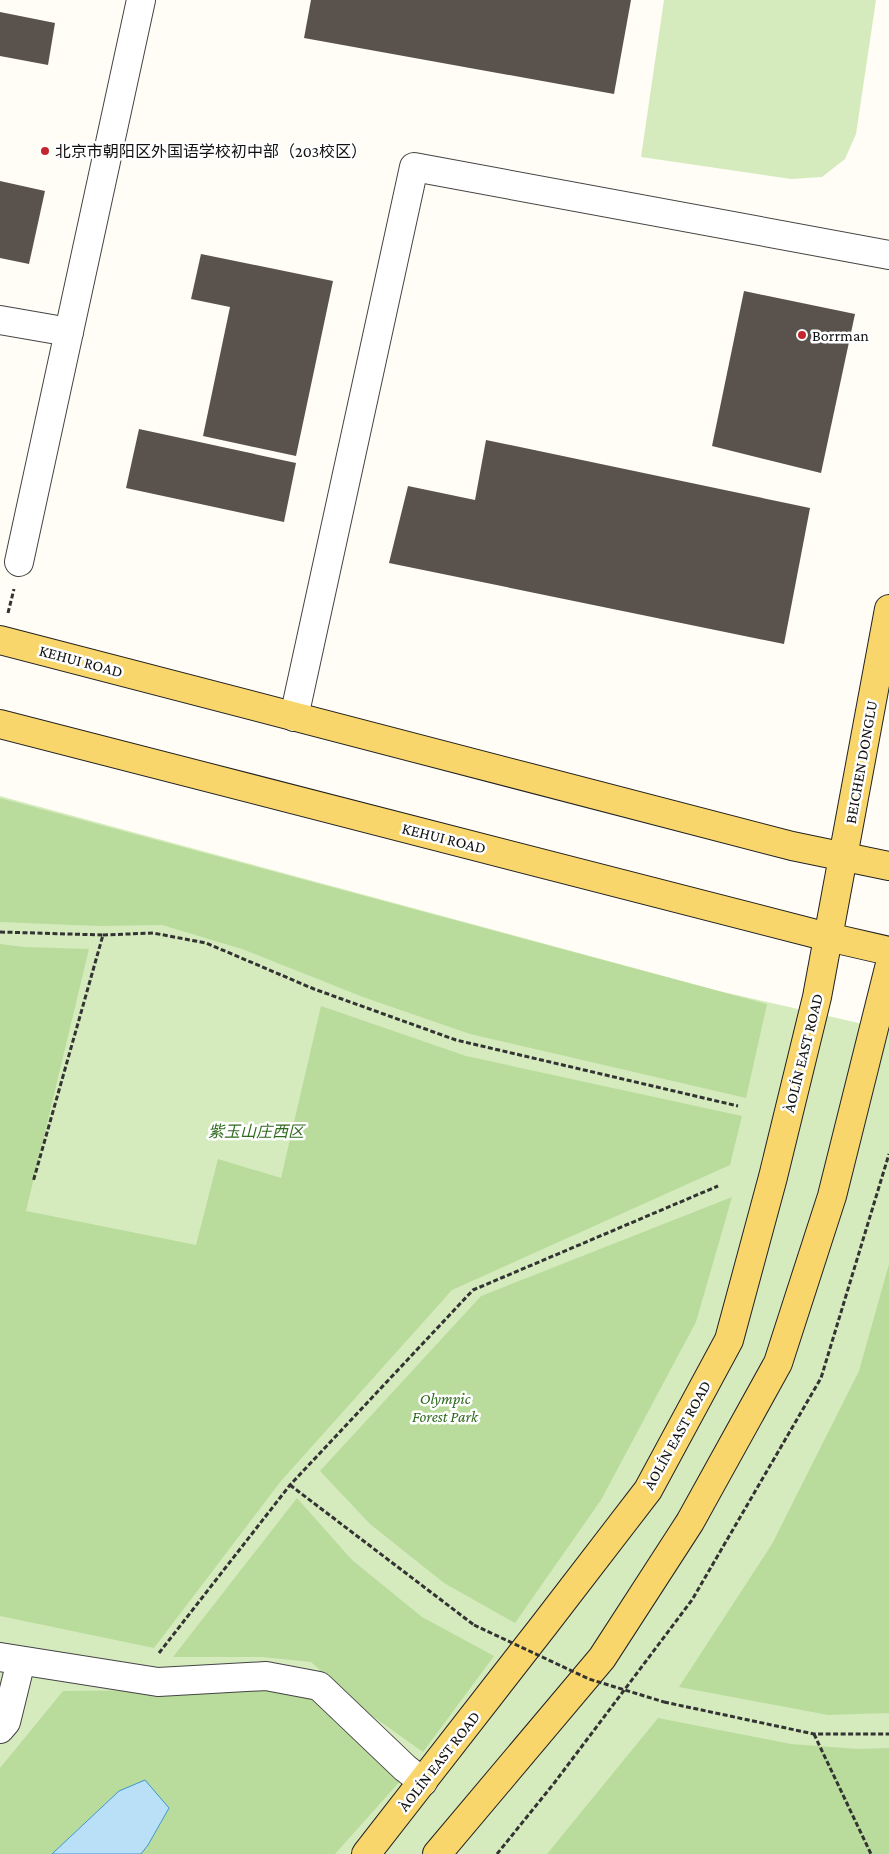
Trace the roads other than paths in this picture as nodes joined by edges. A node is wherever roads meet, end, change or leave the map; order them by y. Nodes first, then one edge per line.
1 (141, 0) edge
2 (889, 255) edge
3 (0, 320) edge
4 (69, 332) junction
5 (19, 562) road end
6 (889, 608) edge
7 (3, 631) edge
8 (294, 717) junction
9 (0, 724) edge
10 (844, 857) junction
11 (889, 866) edge
12 (828, 937) junction
13 (889, 951) edge
14 (889, 968) edge
15 (11, 1659) edge
16 (0, 1729) edge
17 (423, 1782) junction
18 (366, 1854) edge
19 (437, 1854) edge

1 - 4 street
2 - 8 street
3 - 4 street
4 - 5 street
6 - 10 main road, BEICHEN DONGLU
7 - 8 main road, KEHUI ROAD
8 - 10 main road, KEHUI ROAD
9 - 12 main road, KEHUI ROAD
10 - 11 main road, KEHUI ROAD
10 - 12 main road, BEICHEN DONGLU
12 - 13 main road, KEHUI ROAD
12 - 17 main road, ÀOLÍN EAST ROAD
14 - 19 main road
15 - 16 street
15 - 17 street
17 - 18 main road, ÀOLÍN EAST ROAD

